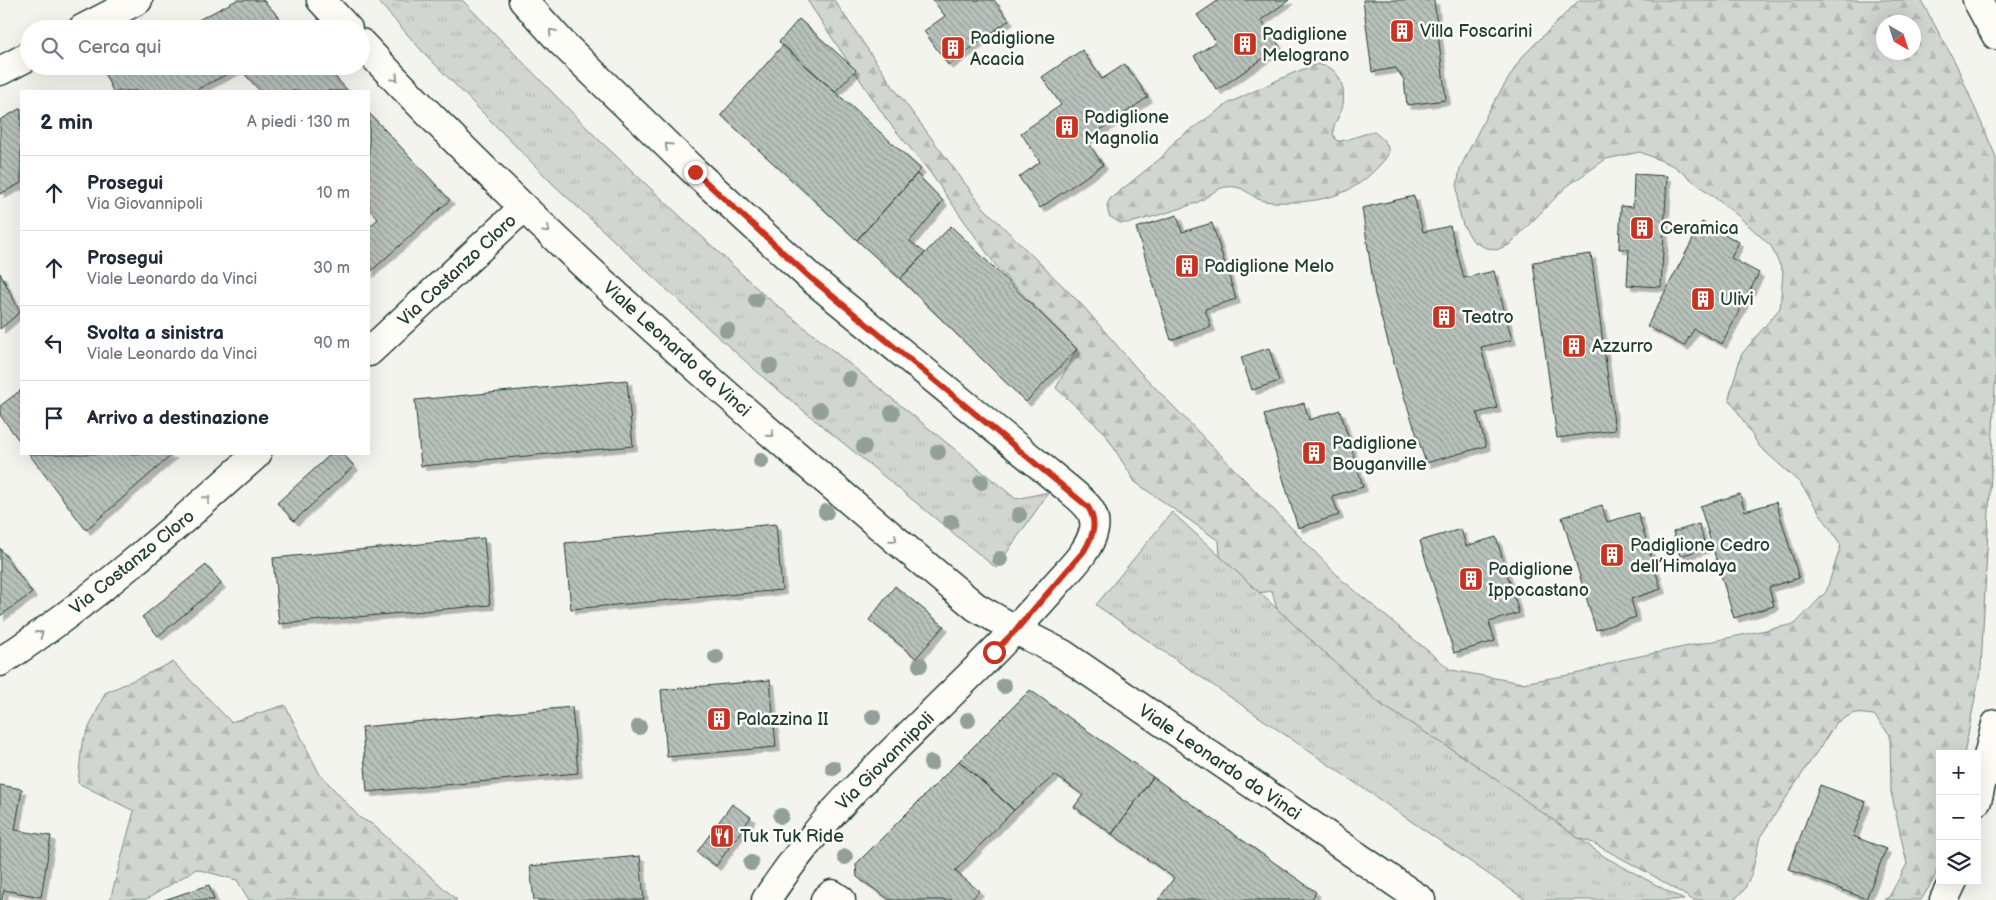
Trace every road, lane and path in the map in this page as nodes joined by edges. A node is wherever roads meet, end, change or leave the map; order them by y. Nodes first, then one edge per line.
1 (138, 0) edge
2 (321, 0) edge
3 (523, 0) edge
4 (1977, 0) edge
5 (99, 20) edge
6 (340, 20) edge
7 (1996, 35) edge
8 (370, 52) edge
9 (20, 61) edge
10 (0, 71) edge
11 (523, 208) junction
12 (370, 351) edge
13 (256, 455) edge
14 (1016, 630) junction
15 (0, 662) edge
16 (1996, 724) edge
17 (1978, 795) edge
18 (1951, 885) edge
19 (766, 900) edge
20 (825, 900) edge
21 (841, 900) edge
22 (1421, 900) edge
23 (1944, 900) edge

1 - 5 street
2 - 6 street
14 -> 3 street
4 - 7 street
8 -> 11 street, Viale Leonardo da Vinci
9 - 10 street
11 - 12 street, Via Costanzo Cloro
11 -> 14 street, Viale Leonardo da Vinci
15 -> 13 street, Via Costanzo Cloro
14 - 19 street, Via Giovannipoli
14 - 22 street, Viale Leonardo da Vinci
16 - 17 street
18 - 23 street
20 - 21 street

